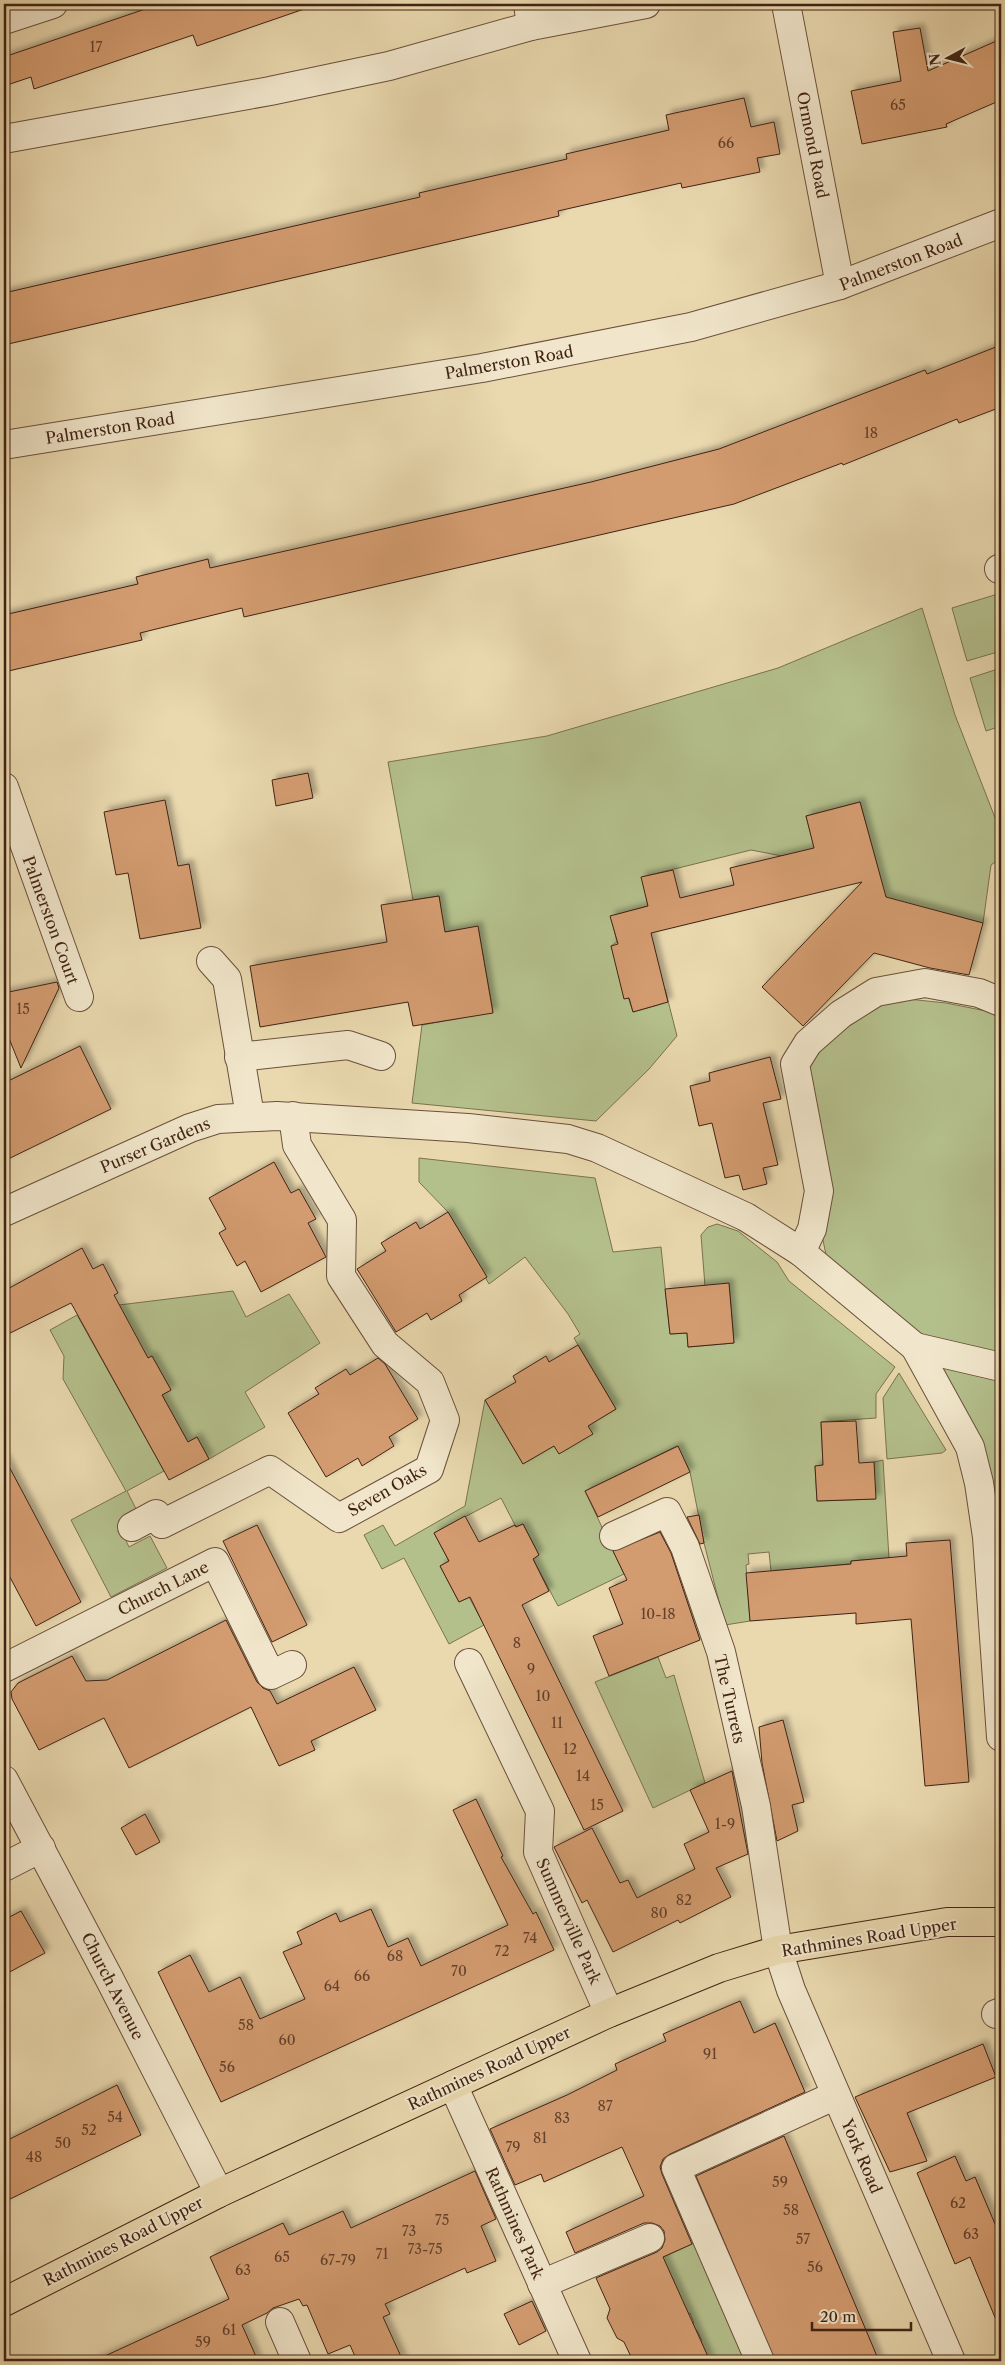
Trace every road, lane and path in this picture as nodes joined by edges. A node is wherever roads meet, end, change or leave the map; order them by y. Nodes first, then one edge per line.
1 (53, 4) edge
2 (646, 4) edge
3 (786, 4) edge
4 (530, 15) edge
5 (4, 20) edge
6 (4, 139) edge
7 (1001, 223) edge
8 (840, 285) junction
9 (4, 445) edge
10 (4, 787) edge
11 (211, 961) dead end
12 (79, 997) dead end
13 (1001, 1002) edge
14 (382, 1056) dead end
15 (238, 1058) junction
16 (250, 1116) junction
17 (292, 1116) junction
18 (4, 1212) edge
19 (801, 1252) junction
20 (915, 1347) junction
21 (1001, 1367) edge
22 (1001, 1484) edge
23 (132, 1527) dead end
24 (614, 1536) dead end
25 (987, 1537) junction
26 (469, 1663) dead end
27 (292, 1665) dead end
28 (4, 1668) edge
29 (1001, 1737) edge
30 (4, 1780) edge
31 (40, 1848) junction
32 (4, 1867) edge
33 (1001, 1922) edge
34 (778, 1950) junction
35 (609, 2013) junction
36 (453, 2085) junction
37 (836, 2095) junction
38 (219, 2192) junction
39 (650, 2238) dead end
40 (542, 2284) junction
41 (4, 2302) edge
42 (280, 2322) dead end
43 (297, 2361) edge
44 (577, 2361) edge
45 (760, 2361) edge
46 (951, 2361) edge

1 - 5 street
2 - 4 street
3 - 8 street, Ormond Road
4 - 6 street
7 - 8 street, Palmerston Road
8 - 9 street, Palmerston Road
10 - 12 street, Palmerston Court
11 - 15 street
13 - 19 street
14 - 15 street
15 - 16 street
16 - 17 street, Purser Gardens
16 - 18 street, Purser Gardens
17 - 19 street, Purser Gardens
17 - 23 street, Seven Oaks
19 - 20 street, Purser Gardens
20 - 21 street
20 - 25 street
22 - 25 street
24 - 34 street, The Turrets
25 - 29 street
26 - 35 street, Summerville Park
27 - 28 street, Church Lane
30 - 31 street, Church Avenue
31 - 32 street
31 - 38 street, Church Avenue
33 - 34 main road, Rathmines Road Upper
34 - 35 main road, Rathmines Road Upper
34 - 37 street, York Road
35 - 36 main road, Rathmines Road Upper
36 - 38 main road, Rathmines Road Upper
36 - 40 street, Rathmines Park
37 - 45 street
37 - 46 street, York Road
38 - 41 main road, Rathmines Road Upper
39 - 40 street
40 - 44 street, Rathmines Park
42 - 43 street

